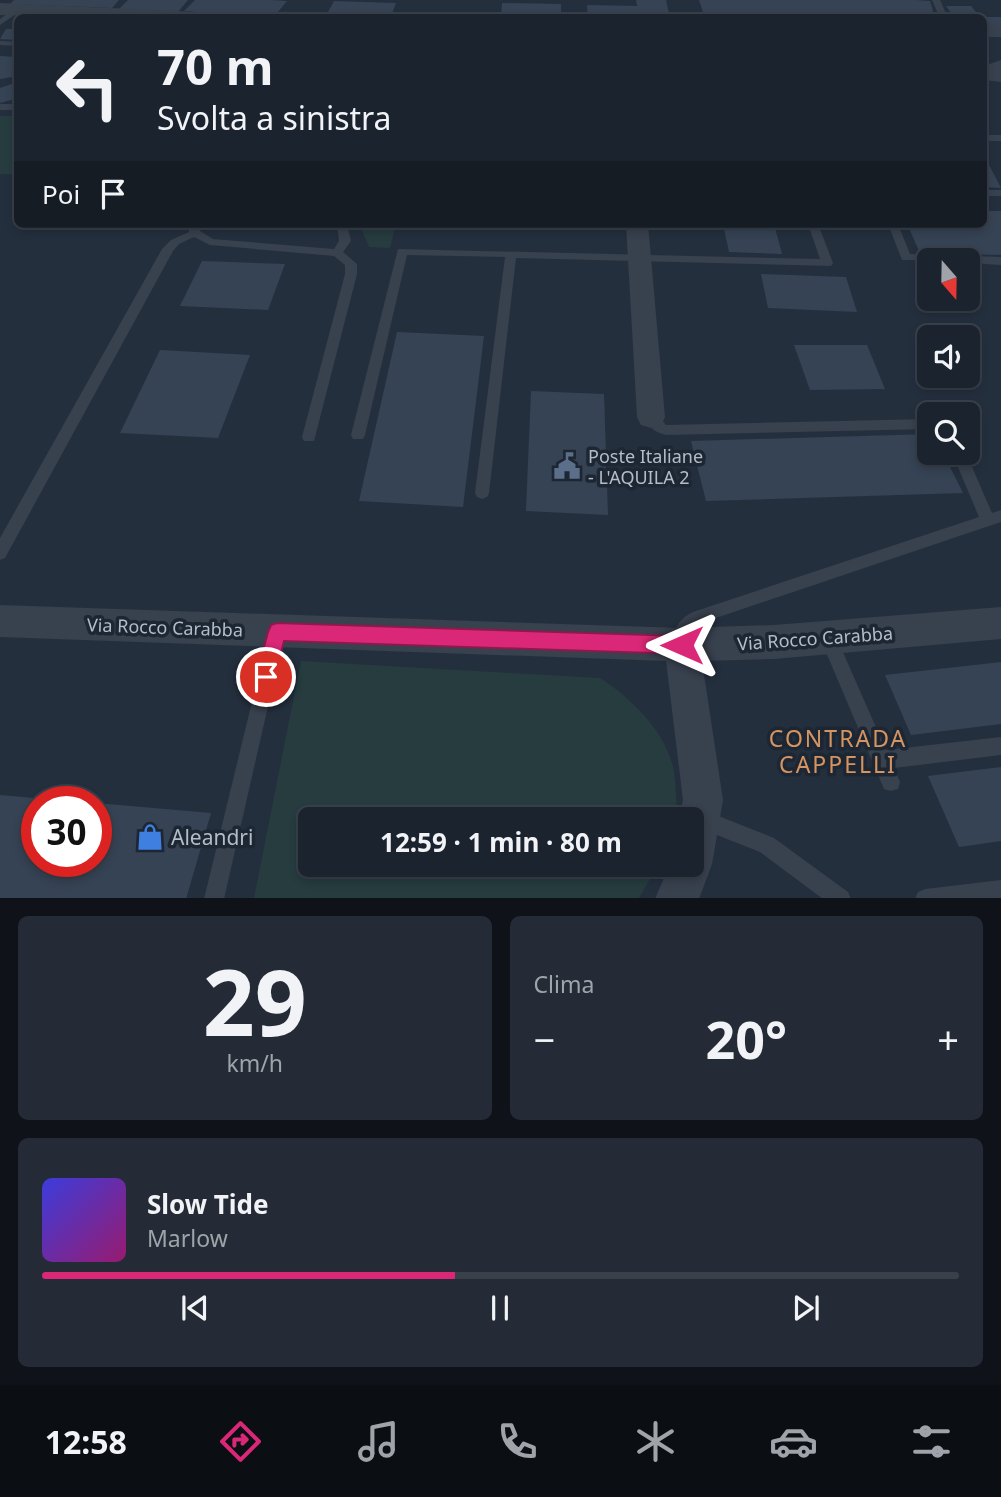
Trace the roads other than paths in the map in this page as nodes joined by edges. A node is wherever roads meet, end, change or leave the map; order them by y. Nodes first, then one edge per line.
1 (9, 10) edge
2 (76, 14) edge
3 (0, 23) edge
4 (343, 228) edge
5 (636, 228) edge
6 (814, 228) edge
7 (895, 228) edge
8 (194, 229) edge
9 (337, 253) junction
10 (510, 254) junction
11 (639, 256) junction
12 (1001, 261) edge
13 (651, 417) joint
14 (917, 424) edge
15 (358, 435) dead end
16 (309, 437) dead end
17 (966, 465) edge
18 (482, 493) dead end
19 (994, 518) edge
20 (0, 553) edge
21 (0, 621) edge
22 (1001, 622) edge
23 (277, 632) junction
24 (828, 638) junction
25 (682, 645) junction
26 (1001, 746) edge
27 (881, 760) junction
28 (891, 782) dead end
29 (701, 807) edge
30 (704, 819) edge
31 (686, 877) edge
32 (1001, 890) edge
33 (214, 898) edge
34 (677, 898) edge
35 (841, 898) edge
36 (925, 898) edge

1 - 2 street
1 - 3 lane
4 - 9 lane
5 - 11 street
6 - 11 lane
7 - 12 lane
8 - 9 lane
8 - 20 lane
9 - 16 lane
10 - 11 lane
10 - 15 lane
10 - 18 lane
11 - 13 street
13 - 14 lane
17 - 19 lane
19 - 25 lane
21 - 23 street, Via Rocco Carabba
22 - 24 street, Via Rocco Carabba
23 - 25 street, Via Rocco Carabba
23 - 33 lane
24 - 25 street, Via Rocco Carabba
24 - 27 lane
25 - 29 street
26 - 27 lane
27 - 28 lane
30 - 35 lane
31 - 34 street
32 - 36 lane

